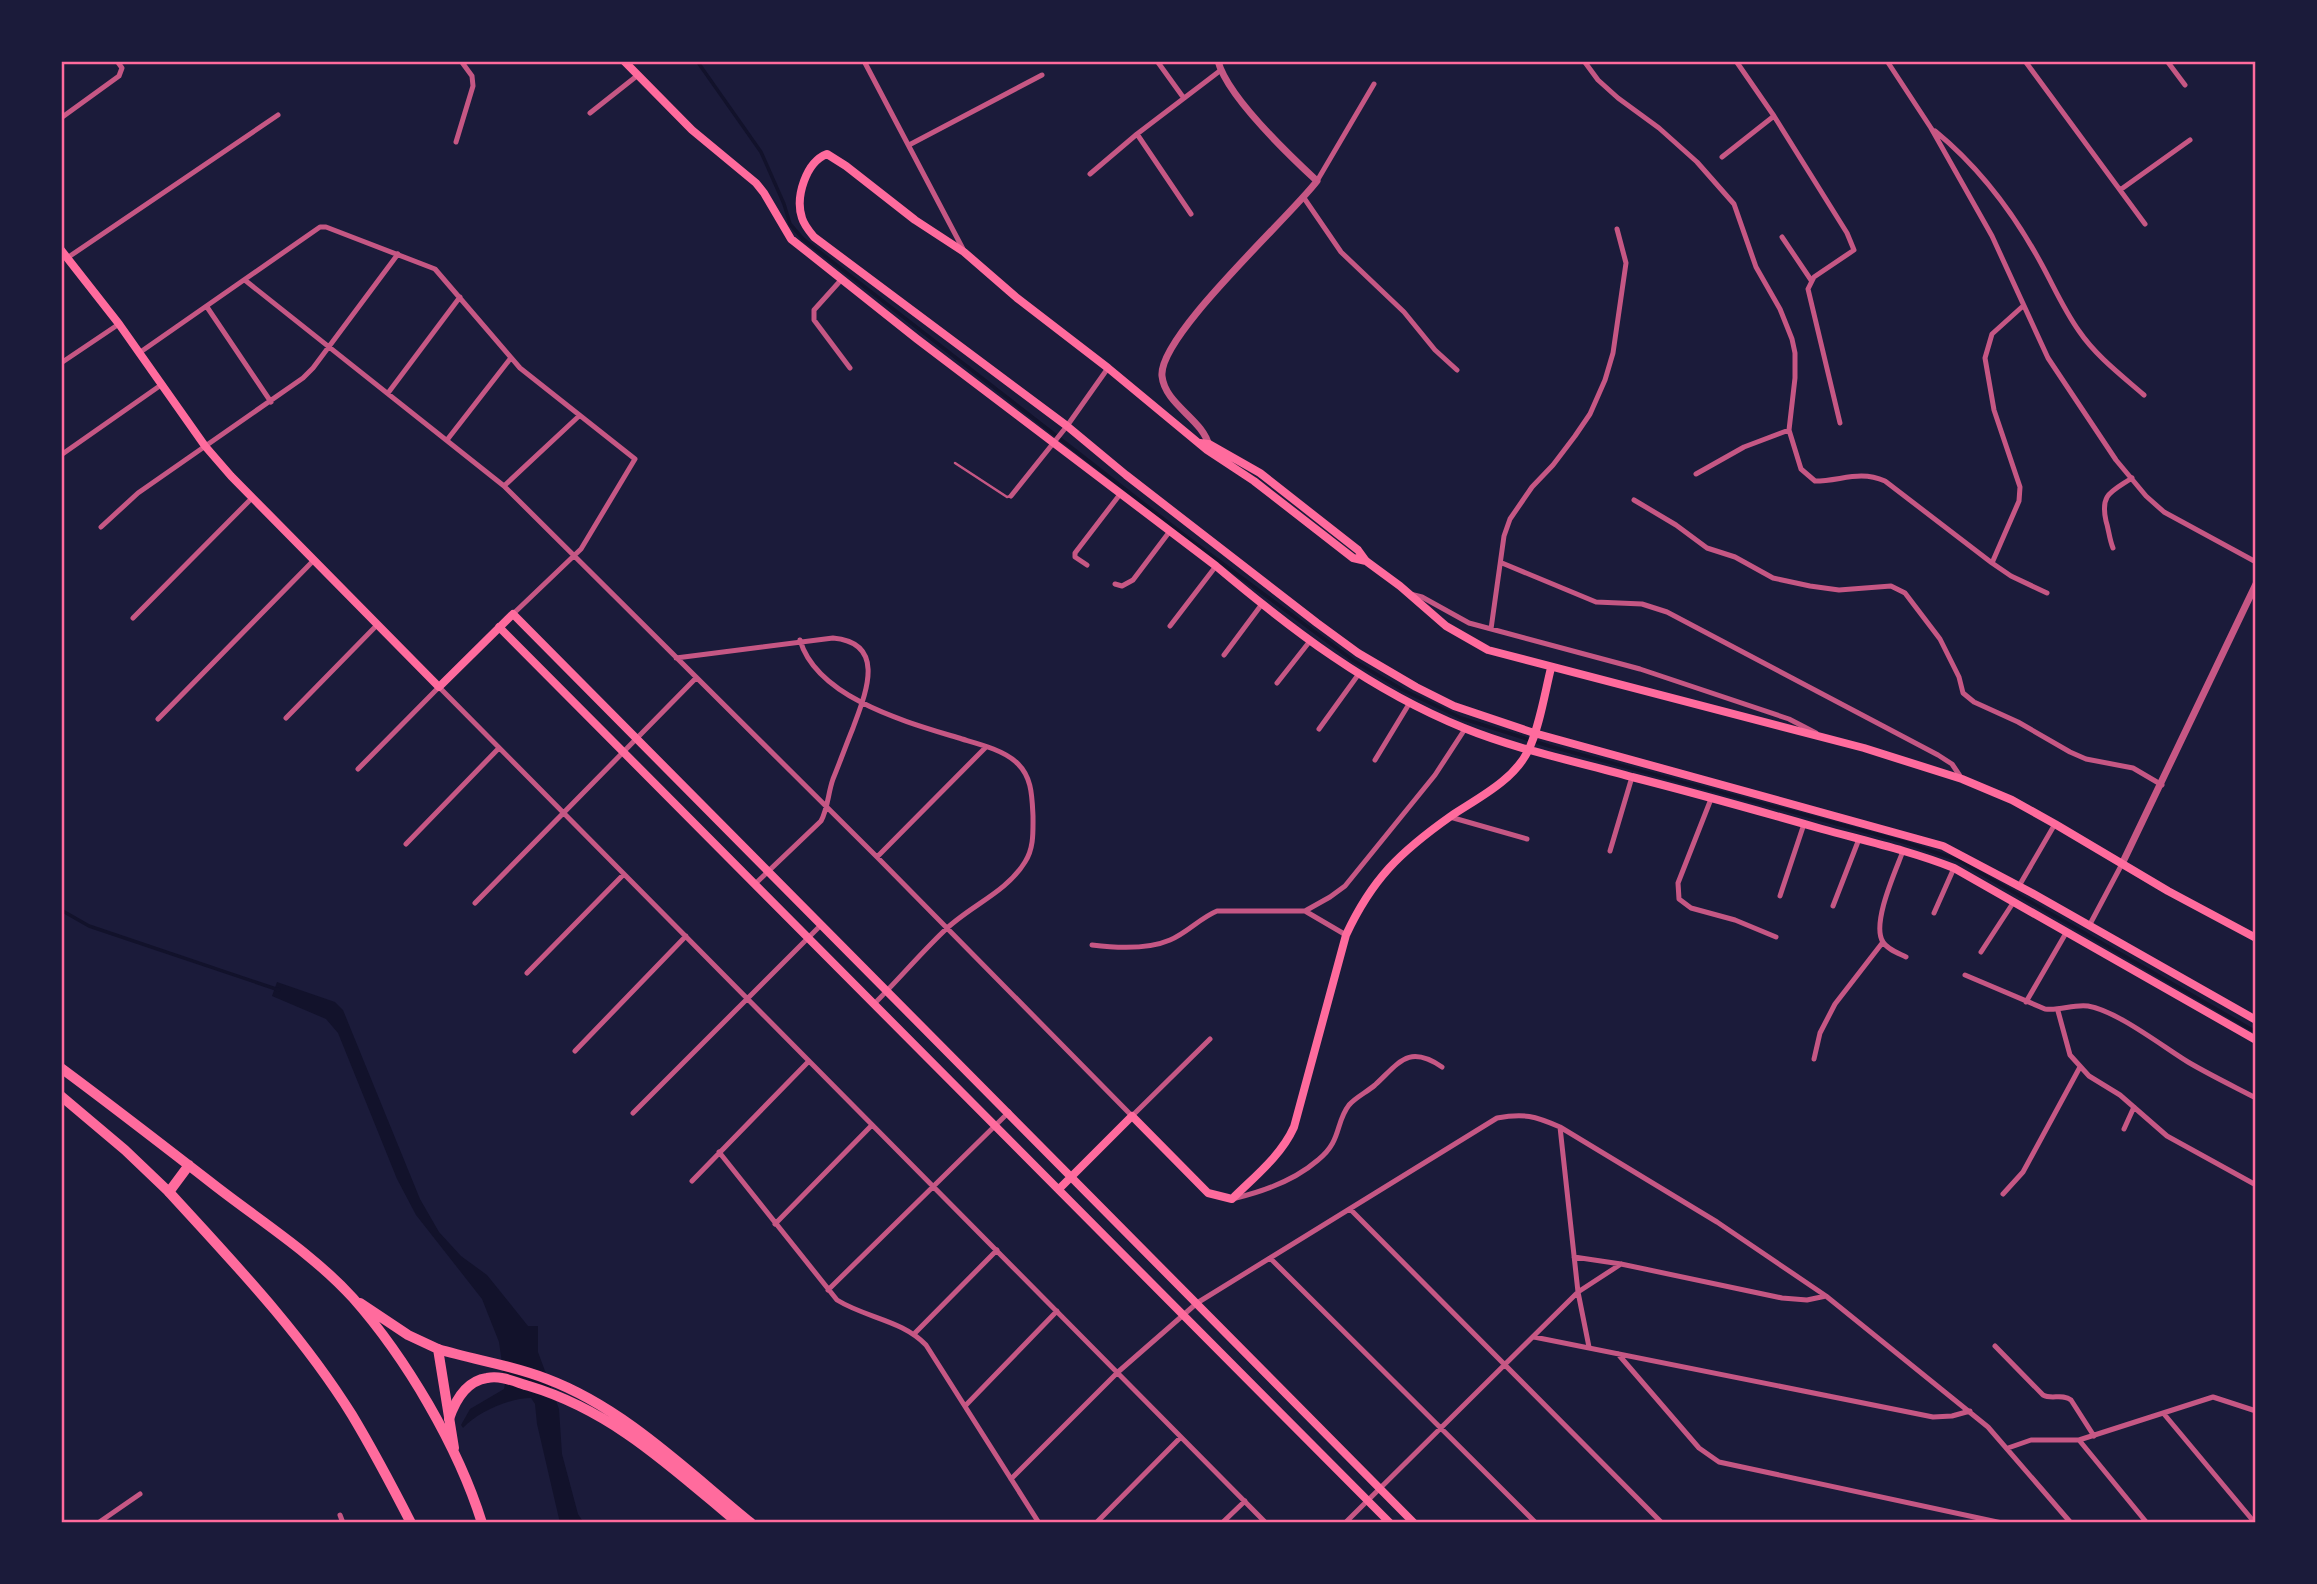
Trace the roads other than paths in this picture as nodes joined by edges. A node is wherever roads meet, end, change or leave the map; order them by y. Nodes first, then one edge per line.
1 (117, 61) edge
2 (461, 61) edge
3 (624, 61) edge
4 (864, 61) edge
5 (1157, 61) edge
6 (1584, 61) edge
7 (1736, 61) edge
8 (1888, 61) edge
9 (2025, 61) edge
10 (2168, 61) edge
11 (1219, 65) edge
12 (638, 75) junction
13 (1042, 75) dead end
14 (1374, 84) dead end
15 (2185, 85) dead end
16 (1184, 97) junction
17 (590, 113) dead end
18 (278, 115) dead end
19 (1774, 116) junction
20 (61, 118) edge
21 (1931, 128) junction
22 (1137, 134) junction
23 (2190, 140) dead end
24 (456, 142) dead end
25 (909, 145) junction
26 (1722, 157) dead end
27 (1090, 174) dead end
28 (1317, 181) junction
29 (2120, 190) junction
30 (1304, 198) junction
31 (1191, 214) dead end
32 (2145, 224) dead end
33 (1617, 229) dead end
34 (1782, 237) dead end
35 (964, 252) junction
36 (398, 254) junction
37 (63, 257) edge
38 (841, 280) junction
39 (1811, 280) junction
40 (246, 281) junction
41 (460, 297) junction
42 (2023, 306) junction
43 (206, 307) junction
44 (119, 324) junction
45 (328, 348) junction
46 (139, 353) junction
47 (510, 359) junction
48 (61, 363) edge
49 (850, 368) dead end
50 (1108, 368) junction
51 (1457, 370) dead end
52 (161, 386) junction
53 (388, 393) junction
54 (2144, 395) dead end
55 (271, 402) junction
56 (579, 416) junction
57 (1840, 423) dead end
58 (1065, 428) junction
59 (1789, 430) junction
60 (447, 439) junction
61 (1054, 441) junction
62 (205, 446) junction
63 (1206, 446) junction
64 (61, 456) edge
65 (955, 463) dead end
66 (1696, 474) dead end
67 (2132, 478) junction
68 (504, 486) junction
69 (1121, 493) junction
70 (1011, 496) joint
71 (252, 498) junction
72 (1634, 500) dead end
73 (101, 527) dead end
74 (1170, 530) junction
75 (2113, 548) dead end
76 (576, 556) junction
77 (314, 560) junction
78 (2256, 562) edge
79 (1502, 563) junction
80 (1992, 563) junction
81 (1087, 565) dead end
82 (1216, 566) junction
83 (1115, 583) dead end
84 (2256, 584) edge
85 (2047, 593) dead end
86 (1410, 594) junction
87 (1262, 604) junction
88 (513, 614) junction
89 (133, 618) dead end
90 (377, 625) junction
91 (1170, 626) dead end
92 (499, 627) junction
93 (1491, 629) junction
94 (800, 640) junction
95 (1310, 641) junction
96 (1224, 655) dead end
97 (676, 658) junction
98 (1551, 667) junction
99 (1358, 675) junction
100 (696, 678) junction
101 (1277, 683) dead end
102 (439, 687) junction
103 (862, 702) junction
104 (1409, 704) junction
105 (286, 718) dead end
106 (158, 719) dead end
107 (1319, 729) dead end
108 (1465, 729) junction
109 (1533, 734) junction
110 (636, 738) junction
111 (1828, 739) junction
112 (499, 747) junction
113 (986, 747) junction
114 (1529, 749) junction
115 (623, 752) junction
116 (1375, 760) dead end
117 (358, 769) dead end
118 (1632, 776) junction
119 (1962, 779) junction
120 (2162, 785) junction
121 (1711, 799) junction
122 (826, 808) junction
123 (563, 813) junction
124 (1450, 817) junction
125 (1804, 824) junction
126 (2055, 824) junction
127 (1527, 839) dead end
128 (1859, 839) junction
129 (406, 844) dead end
130 (1903, 850) junction
131 (1610, 851) dead end
132 (877, 858) junction
133 (2122, 864) junction
134 (1954, 868) junction
135 (768, 871) junction
136 (624, 874) junction
137 (755, 884) junction
138 (2019, 886) junction
139 (1780, 896) dead end
140 (2013, 903) junction
141 (475, 904) dead end
142 (1833, 906) dead end
143 (1305, 911) junction
144 (1934, 913) dead end
145 (821, 925) junction
146 (2089, 926) junction
147 (946, 929) junction
148 (2066, 933) junction
149 (1346, 935) junction
150 (686, 936) junction
151 (1776, 937) dead end
152 (808, 938) junction
153 (2256, 939) edge
154 (1883, 942) junction
155 (1093, 944) dead end
156 (1981, 952) dead end
157 (1906, 957) dead end
158 (527, 973) dead end
159 (1965, 975) dead end
160 (887, 991) junction
161 (747, 999) junction
162 (2026, 1002) junction
163 (874, 1004) junction
164 (2058, 1011) junction
165 (2256, 1020) edge
166 (1210, 1039) dead end
167 (2256, 1041) edge
168 (575, 1051) dead end
169 (1814, 1059) dead end
170 (809, 1061) junction
171 (1442, 1067) dead end
172 (2080, 1067) junction
173 (61, 1068) edge
174 (61, 1096) edge
175 (2256, 1098) edge
176 (2134, 1107) junction
177 (1009, 1112) junction
178 (633, 1113) dead end
179 (1132, 1116) junction
180 (872, 1125) junction
181 (995, 1125) junction
182 (1560, 1127) junction
183 (2124, 1129) dead end
184 (719, 1152) junction
185 (190, 1165) junction
186 (1072, 1177) junction
187 (692, 1181) dead end
188 (2256, 1185) edge
189 (933, 1186) junction
190 (1059, 1189) junction
191 (169, 1192) junction
192 (2003, 1194) dead end
193 (1232, 1199) junction
194 (1350, 1209) junction
195 (775, 1224) junction
196 (997, 1251) junction
197 (1574, 1257) junction
198 (1270, 1258) junction
199 (1621, 1264) junction
200 (828, 1290) junction
201 (1578, 1292) junction
202 (1826, 1296) junction
203 (353, 1299) junction
204 (1197, 1303) junction
205 (1057, 1311) junction
206 (1184, 1315) junction
207 (915, 1333) junction
208 (1534, 1337) junction
209 (1995, 1346) dead end
210 (1589, 1347) junction
211 (438, 1349) junction
212 (1618, 1354) junction
213 (1503, 1365) junction
214 (1118, 1372) junction
215 (966, 1405) junction
216 (1970, 1411) junction
217 (2256, 1411) edge
218 (2164, 1414) junction
219 (449, 1419) junction
220 (1440, 1427) junction
221 (2094, 1436) junction
222 (1181, 1437) junction
223 (2079, 1440) junction
224 (2008, 1448) junction
225 (455, 1456) junction
226 (1011, 1479) junction
227 (1380, 1488) junction
228 (140, 1494) dead end
229 (1368, 1500) junction
230 (1245, 1501) junction
231 (340, 1515) dead end
232 (98, 1523) edge
233 (343, 1523) edge
234 (411, 1523) edge
235 (482, 1523) edge
236 (738, 1523) edge
237 (751, 1523) edge
238 (1039, 1523) edge
239 (1096, 1523) edge
240 (1222, 1523) edge
241 (1266, 1523) edge
242 (1345, 1523) edge
243 (1390, 1523) edge
244 (1415, 1523) edge
245 (1536, 1523) edge
246 (1662, 1523) edge
247 (2002, 1523) edge
248 (2071, 1523) edge
249 (2147, 1523) edge
250 (2255, 1523) edge

1 - 20 street
2 - 24 street
3 - 12 main road
4 - 25 street
5 - 16 street
6 - 59 street
7 - 19 street
8 - 21 street
9 - 29 street
10 - 15 street
11 - 16 street
11 - 28 street
12 - 17 street
12 - 38 main road
13 - 25 street
14 - 28 street
16 - 22 street
18 - 37 street
19 - 26 street
19 - 39 street
21 - 42 street
21 - 54 street
22 - 27 street
22 - 31 street
23 - 29 street
25 - 35 street
28 - 30 street
29 - 32 street
30 - 51 street
30 - 63 street
33 - 79 street
34 - 39 street
35 - 50 main road
35 - 58 main road
36 - 40 street
36 - 41 street
36 - 45 street
37 - 44 main road
38 - 49 street
38 - 61 main road
39 - 57 street
40 - 43 street
40 - 45 street
41 - 47 street
41 - 53 street
42 - 67 street
42 - 80 street
43 - 46 street
43 - 55 street
44 - 46 main road
44 - 48 street
45 - 53 street
45 - 55 street
46 - 52 main road
47 - 56 street
47 - 60 street
50 - 58 street
50 - 63 main road
52 - 62 main road
52 - 64 street
53 - 60 street
55 - 62 street
56 - 68 street
56 - 76 street
58 - 61 street
58 - 109 main road
59 - 66 street
59 - 80 street
60 - 68 street
61 - 69 main road
61 - 70 street
62 - 71 main road
62 - 73 street
63 - 86 main road
65 - 70 lane
67 - 75 street
67 - 78 street
68 - 76 street
69 - 74 main road
69 - 81 street
71 - 77 main road
71 - 89 street
72 - 120 street
74 - 82 main road
74 - 83 street
76 - 88 street
76 - 97 street
77 - 90 main road
77 - 106 street
79 - 93 street
79 - 119 street
80 - 85 street
82 - 87 main road
82 - 91 street
84 - 120 street
86 - 93 street
86 - 98 main road
87 - 95 main road
87 - 96 street
88 - 92 main road
88 - 110 main road
90 - 102 main road
90 - 105 street
92 - 102 main road
92 - 115 main road
93 - 111 street
94 - 97 street
94 - 103 street
94 - 103 street
95 - 99 main road
95 - 101 street
97 - 100 street
98 - 109 main road
98 - 111 main road
99 - 104 main road
99 - 107 street
100 - 110 street
100 - 122 street
102 - 112 street
102 - 117 street
103 - 113 street
103 - 122 street
104 - 108 main road
104 - 116 street
108 - 114 main road
108 - 143 street
109 - 114 main road
109 - 138 main road
110 - 115 street
110 - 135 main road
111 - 119 main road
112 - 123 street
112 - 129 street
113 - 132 street
113 - 147 street
114 - 118 main road
114 - 124 main road
115 - 123 street
115 - 137 main road
118 - 121 main road
118 - 131 street
119 - 126 main road
120 - 133 street
121 - 125 main road
121 - 151 street
122 - 132 street
122 - 135 street
123 - 136 street
123 - 141 street
124 - 127 street
124 - 149 main road
125 - 128 main road
125 - 139 street
126 - 133 main road
126 - 138 street
128 - 130 main road
128 - 142 street
130 - 134 main road
130 - 154 street
132 - 147 street
133 - 146 street
133 - 153 main road
134 - 140 main road
134 - 144 street
135 - 137 street
135 - 145 main road
136 - 150 street
136 - 158 street
137 - 152 main road
138 - 146 main road
140 - 148 main road
140 - 156 street
143 - 149 street
143 - 155 street
145 - 152 street
145 - 160 main road
146 - 165 main road
147 - 160 street
147 - 179 street
148 - 162 street
148 - 167 main road
149 - 193 main road
150 - 161 street
150 - 168 street
152 - 161 street
152 - 163 main road
154 - 157 street
154 - 169 street
159 - 162 street
160 - 163 street
160 - 177 main road
161 - 170 street
161 - 178 street
162 - 164 street
163 - 181 main road
164 - 172 street
164 - 175 street
166 - 179 street
170 - 180 street
170 - 184 street
171 - 193 street
172 - 176 street
172 - 192 street
173 - 185 highway
174 - 191 highway
176 - 183 street
176 - 188 street
177 - 181 street
177 - 186 main road
179 - 186 main road
179 - 193 main road
180 - 189 street
180 - 195 street
181 - 189 street
181 - 190 main road
182 - 194 street
182 - 197 street
182 - 202 street
184 - 187 street
184 - 195 street
185 - 191 highway
185 - 203 highway
186 - 190 main road
186 - 204 main road
189 - 196 street
189 - 200 street
190 - 206 main road
191 - 234 highway
194 - 198 street
194 - 213 street
195 - 200 street
196 - 205 street
196 - 207 street
197 - 199 street
197 - 201 street
198 - 204 street
198 - 220 street
199 - 201 street
199 - 202 street
200 - 207 street
201 - 208 street
201 - 210 street
202 - 216 street
203 - 211 highway
203 - 225 highway
204 - 206 street
204 - 227 main road
205 - 214 street
205 - 215 street
206 - 214 street
206 - 229 main road
207 - 215 street
208 - 210 street
208 - 213 street
209 - 221 street
210 - 212 street
211 - 219 highway
211 - 237 highway
212 - 216 street
212 - 247 street
213 - 220 street
213 - 246 street
214 - 222 street
214 - 226 street
215 - 226 street
216 - 224 street
217 - 218 street
218 - 221 street
218 - 250 street
219 - 225 highway
219 - 236 highway
220 - 227 street
220 - 245 street
221 - 223 street
222 - 230 street
222 - 239 street
223 - 224 street
223 - 249 street
224 - 248 street
225 - 235 highway
226 - 238 street
227 - 229 street
227 - 244 main road
228 - 232 street
229 - 242 street
229 - 243 main road
230 - 240 street
230 - 241 street
231 - 233 street

